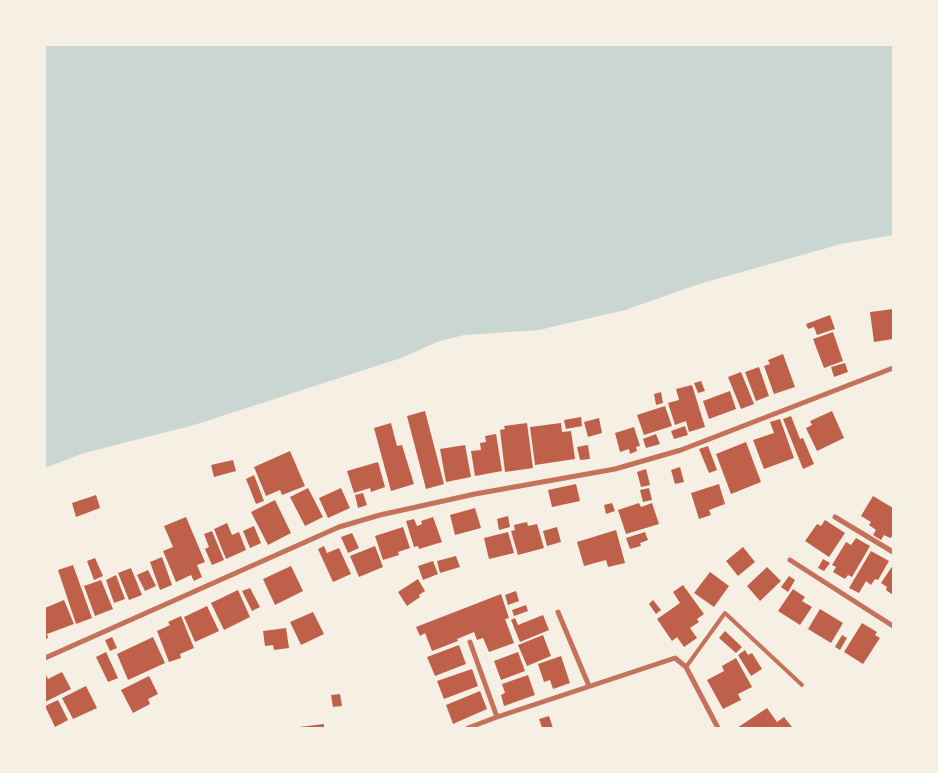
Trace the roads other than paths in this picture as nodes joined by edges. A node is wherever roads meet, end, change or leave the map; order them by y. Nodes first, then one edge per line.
1 (893, 368) edge
2 (835, 518) dead end
3 (893, 552) edge
4 (790, 560) dead end
5 (558, 612) dead end
6 (893, 626) edge
7 (470, 642) dead end
8 (45, 658) edge
9 (686, 668) junction
10 (802, 685) dead end
11 (589, 686) junction
12 (497, 717) junction
13 (468, 728) edge
14 (718, 728) edge

1 - 8 street
2 - 3 street
4 - 6 street
5 - 11 street
7 - 12 street
9 - 10 lane
9 - 11 street
9 - 14 street
11 - 12 street
12 - 13 street

